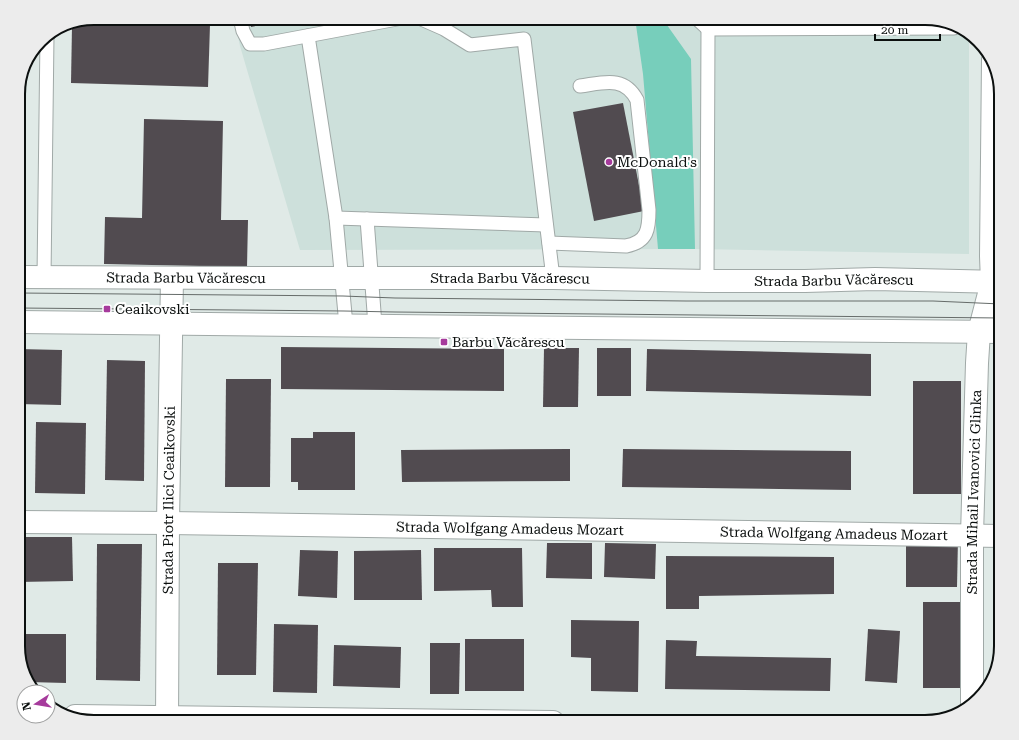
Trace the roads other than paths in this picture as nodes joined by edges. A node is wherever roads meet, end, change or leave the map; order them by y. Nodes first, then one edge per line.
1 (242, 25) edge
2 (365, 25) edge
3 (445, 25) edge
4 (704, 25) edge
5 (943, 28) edge
6 (708, 29) junction
7 (308, 36) junction
8 (47, 44) edge
9 (993, 80) edge
10 (580, 86) dead end
11 (336, 218) junction
12 (367, 219) junction
13 (546, 225) junction
14 (549, 243) junction
15 (994, 270) edge
16 (25, 277) edge
17 (44, 278) junction
18 (172, 278) junction
19 (342, 278) junction
20 (372, 278) junction
21 (553, 278) junction
22 (707, 281) junction
23 (994, 288) edge
24 (994, 297) edge
25 (25, 322) edge
26 (171, 323) junction
27 (346, 325) junction
28 (375, 325) junction
29 (979, 332) junction
30 (994, 332) edge
31 (25, 522) edge
32 (168, 523) junction
33 (972, 536) junction
34 (994, 536) edge
35 (972, 697) edge
36 (167, 715) edge

1 - 7 lane
2 - 7 lane
3 - 13 lane
4 - 6 lane
5 - 6 lane
6 - 22 lane
7 - 11 lane
8 - 17 lane
9 - 15 street, Strada Mihail Ivanovici Glinka
10 - 14 lane
11 - 12 lane
11 - 19 lane
12 - 13 lane
12 - 20 lane
13 - 14 lane
14 - 21 lane
16 - 17 street, Strada Barbu Văcărescu
17 - 18 street, Strada Barbu Văcărescu
18 - 19 street, Strada Barbu Văcărescu
18 - 26 street, Strada Piotr Ilici Ceaikovski
19 - 20 street, Strada Barbu Văcărescu
19 - 27 lane
20 - 21 street, Strada Barbu Văcărescu
20 - 28 lane
21 - 22 street, Strada Barbu Văcărescu
22 - 23 street, Strada Barbu Văcărescu
24 - 29 street, Strada Mihail Ivanovici Glinka
25 - 26 street
26 - 27 street
26 - 32 street, Strada Piotr Ilici Ceaikovski
27 - 28 street
28 - 29 street
29 - 30 street
29 - 33 street, Strada Mihail Ivanovici Glinka
31 - 32 street, Strada Wolfgang Amadeus Mozart
32 - 33 street, Strada Wolfgang Amadeus Mozart
32 - 36 street, Strada Piotr Ilici Ceaikovski
33 - 34 street, Strada Wolfgang Amadeus Mozart
33 - 35 street, Strada Mihail Ivanovici Glinka

